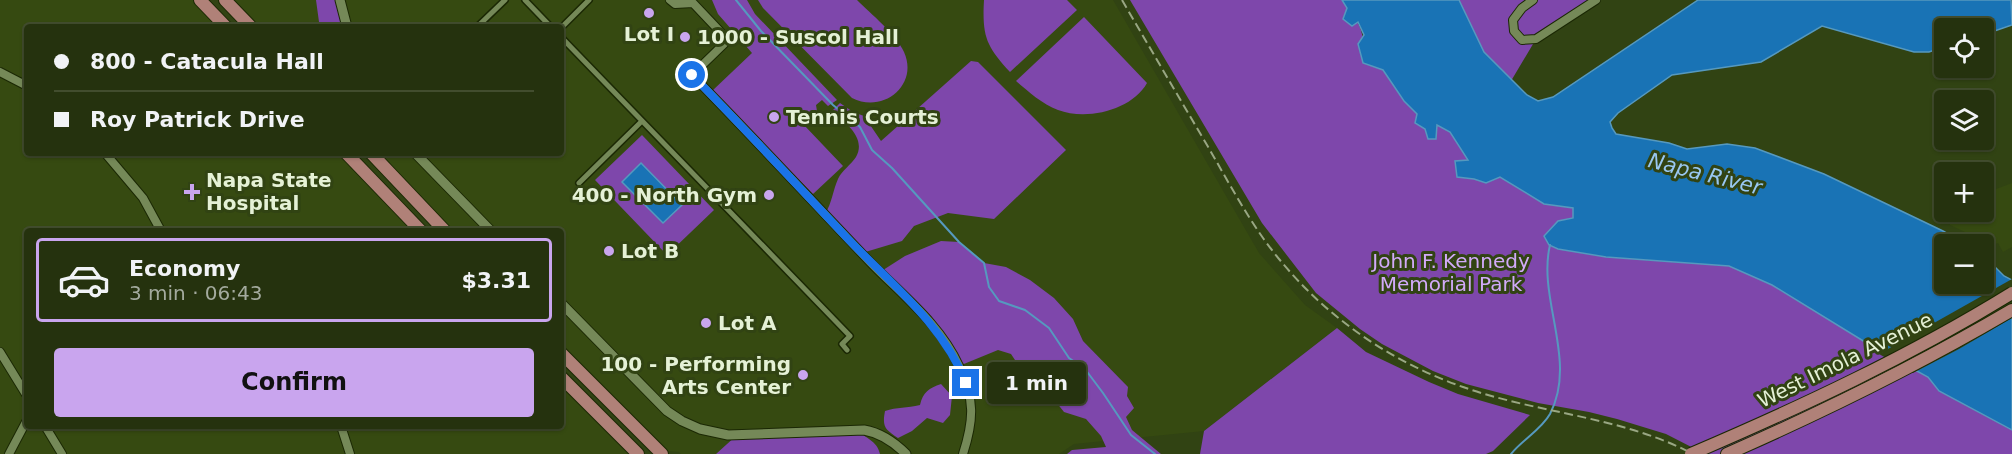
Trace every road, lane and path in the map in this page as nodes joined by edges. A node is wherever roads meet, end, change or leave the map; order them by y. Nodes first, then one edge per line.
1 (200, 0) edge
2 (225, 0) edge
3 (340, 0) edge
4 (505, 0) edge
5 (525, 0) edge
6 (589, 0) edge
7 (670, 0) edge
8 (1533, 0) edge
9 (1596, 0) edge
10 (223, 24) edge
11 (248, 24) edge
12 (346, 24) edge
13 (480, 24) edge
14 (548, 24) edge
15 (564, 25) edge
16 (564, 40) edge
17 (0, 72) edge
18 (24, 84) edge
19 (642, 121) junction
20 (108, 156) edge
21 (349, 156) edge
22 (374, 156) edge
23 (418, 156) edge
24 (579, 183) dead end
25 (159, 228) edge
26 (418, 228) edge
27 (442, 228) edge
28 (488, 228) edge
29 (2012, 293) edge
30 (564, 306) edge
31 (2012, 310) edge
32 (847, 350) dead end
33 (0, 352) edge
34 (564, 356) edge
35 (564, 381) edge
36 (24, 385) edge
37 (24, 426) edge
38 (47, 429) edge
39 (342, 429) edge
40 (9, 454) edge
41 (62, 454) edge
42 (350, 454) edge
43 (638, 454) edge
44 (662, 454) edge
45 (906, 454) edge
46 (961, 454) edge
47 (1691, 454) edge
48 (1727, 454) edge

1 - 10 main road
2 - 11 main road
3 - 12 street
4 - 13 street
5 - 14 street
6 - 15 street
7 - 46 street
8 - 9 street
16 - 19 street
17 - 18 street
19 - 24 street
19 - 32 street
20 - 25 street
21 - 26 main road
22 - 27 main road
23 - 28 street
29 - 47 main road, West Imola Avenue, bridge
30 - 45 street
31 - 48 main road, West Imola Avenue
33 - 36 street
34 - 44 main road
35 - 43 main road
37 - 40 street
38 - 41 street
39 - 42 street

